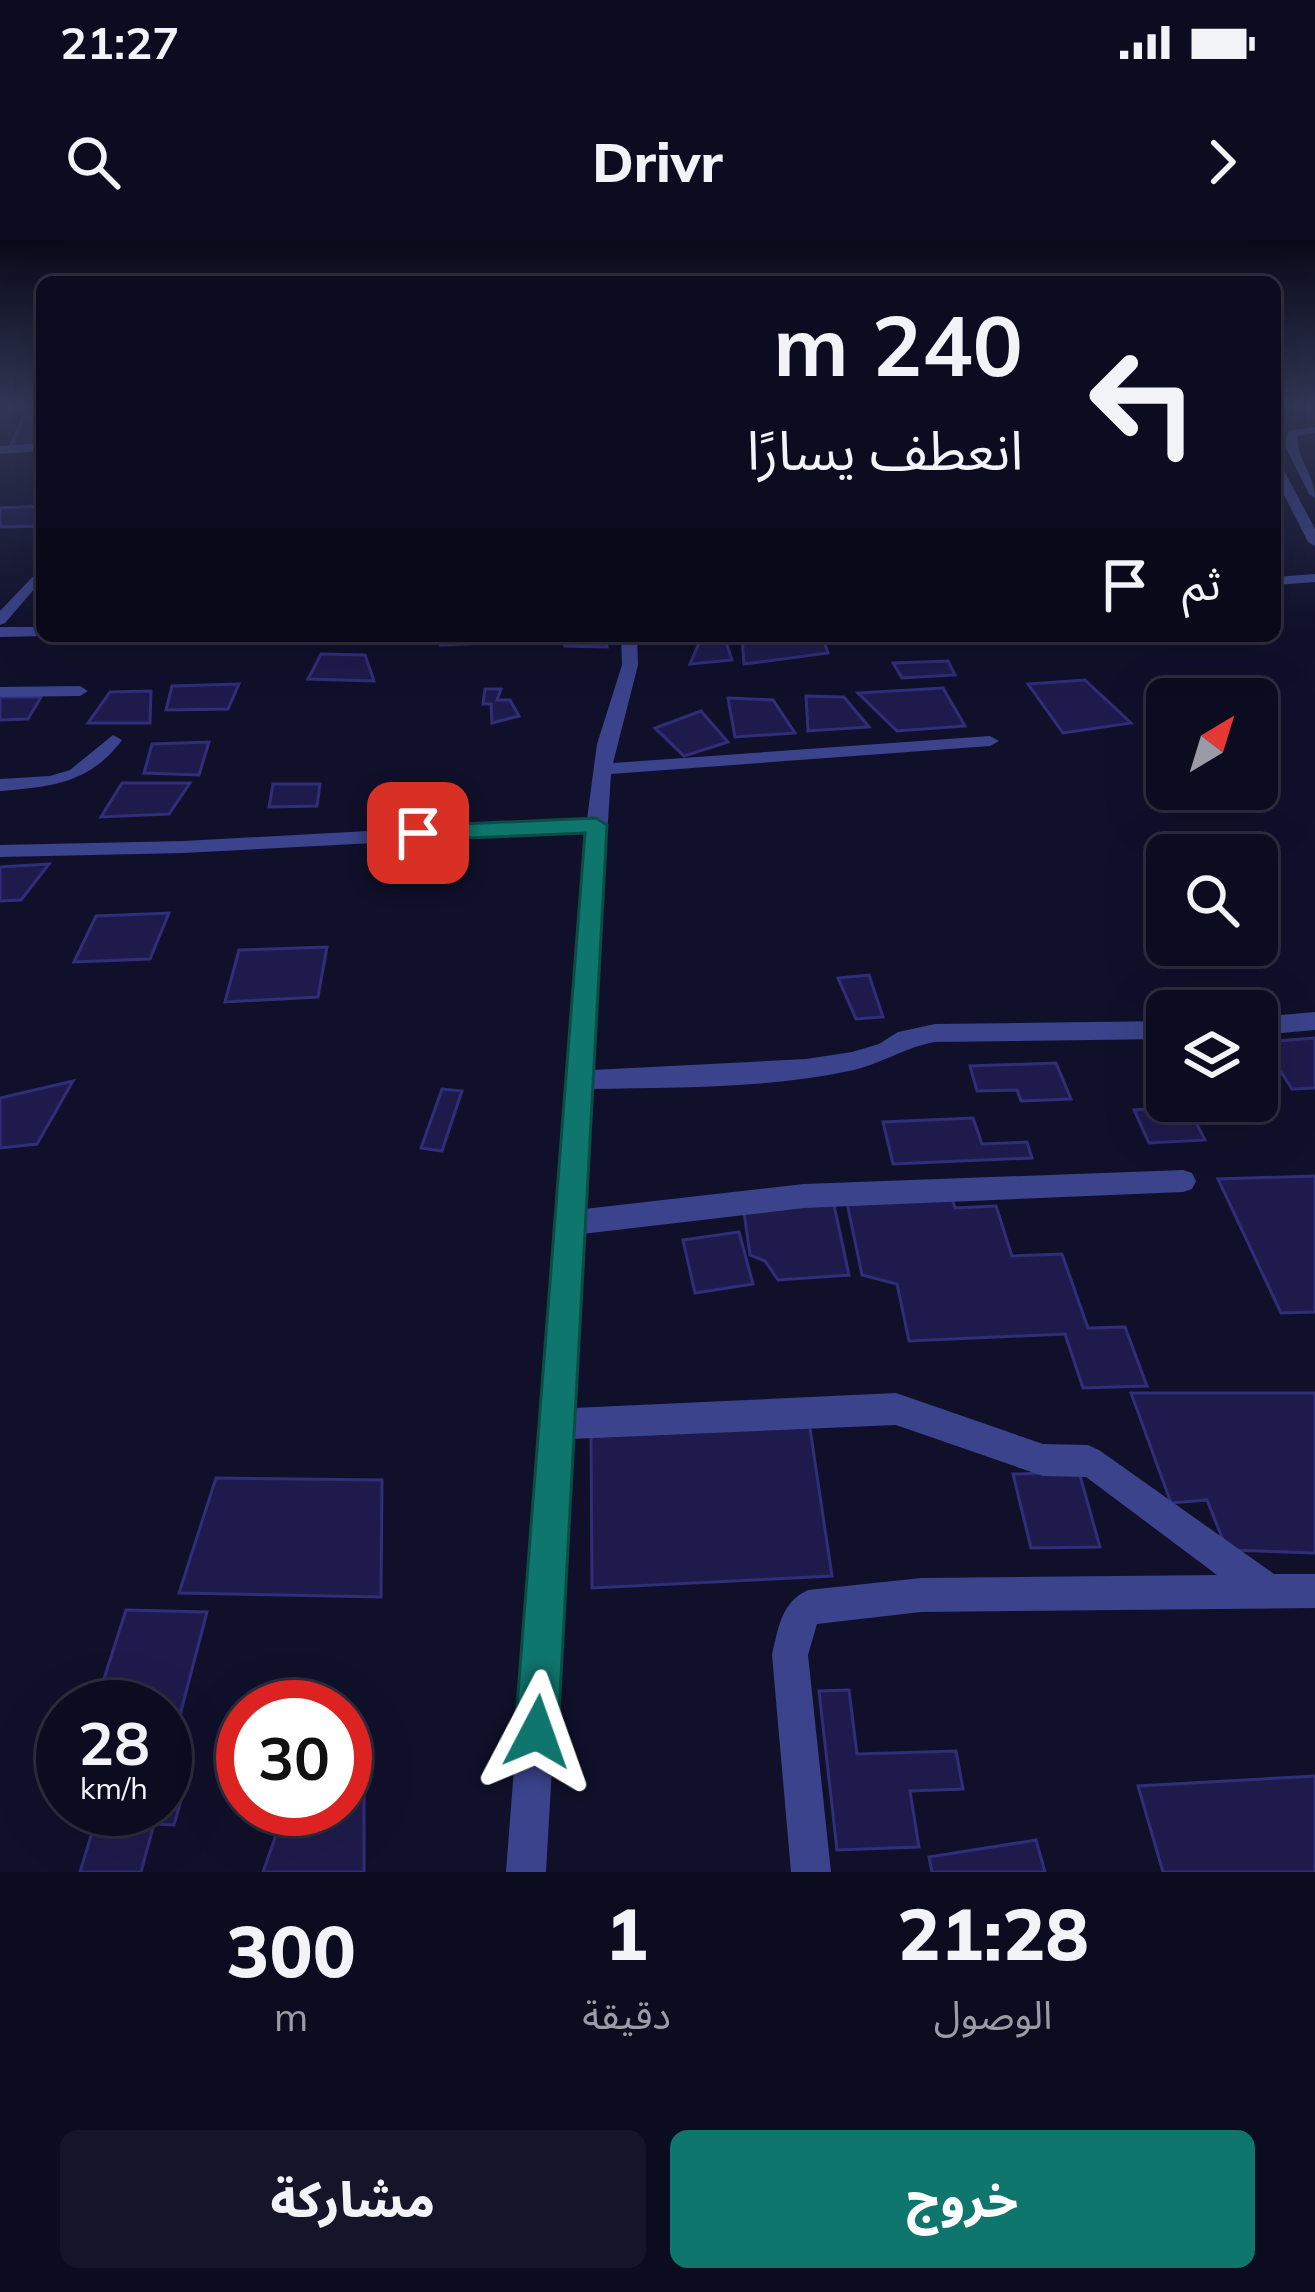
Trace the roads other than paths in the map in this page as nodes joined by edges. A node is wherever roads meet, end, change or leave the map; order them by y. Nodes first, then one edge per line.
1 (1283, 481) edge
2 (1315, 542) edge
3 (36, 578) edge
4 (1315, 578) edge
5 (1281, 581) edge
6 (0, 620) edge
7 (0, 632) edge
8 (36, 632) edge
9 (628, 642) edge
10 (80, 691) dead end
11 (0, 692) edge
12 (113, 740) dead end
13 (990, 741) dead end
14 (603, 769) junction
15 (0, 784) edge
16 (596, 825) junction
17 (0, 850) edge
18 (1315, 1021) edge
19 (1278, 1024) edge
20 (1146, 1030) edge
21 (581, 1080) junction
22 (1183, 1181) dead end
23 (571, 1223) junction
24 (557, 1424) junction
25 (1268, 1591) junction
26 (1315, 1591) edge
27 (526, 1872) edge
28 (811, 1872) edge

1 - 2 street
3 - 6 street
4 - 5 street
7 - 8 street
9 - 14 street
10 - 11 street
12 - 15 street
13 - 14 street
14 - 16 street
16 - 17 street
16 - 21 street
18 - 19 street
20 - 21 street
21 - 23 street
22 - 23 street
23 - 24 street
24 - 25 street
24 - 27 street
25 - 26 street
25 - 28 street

